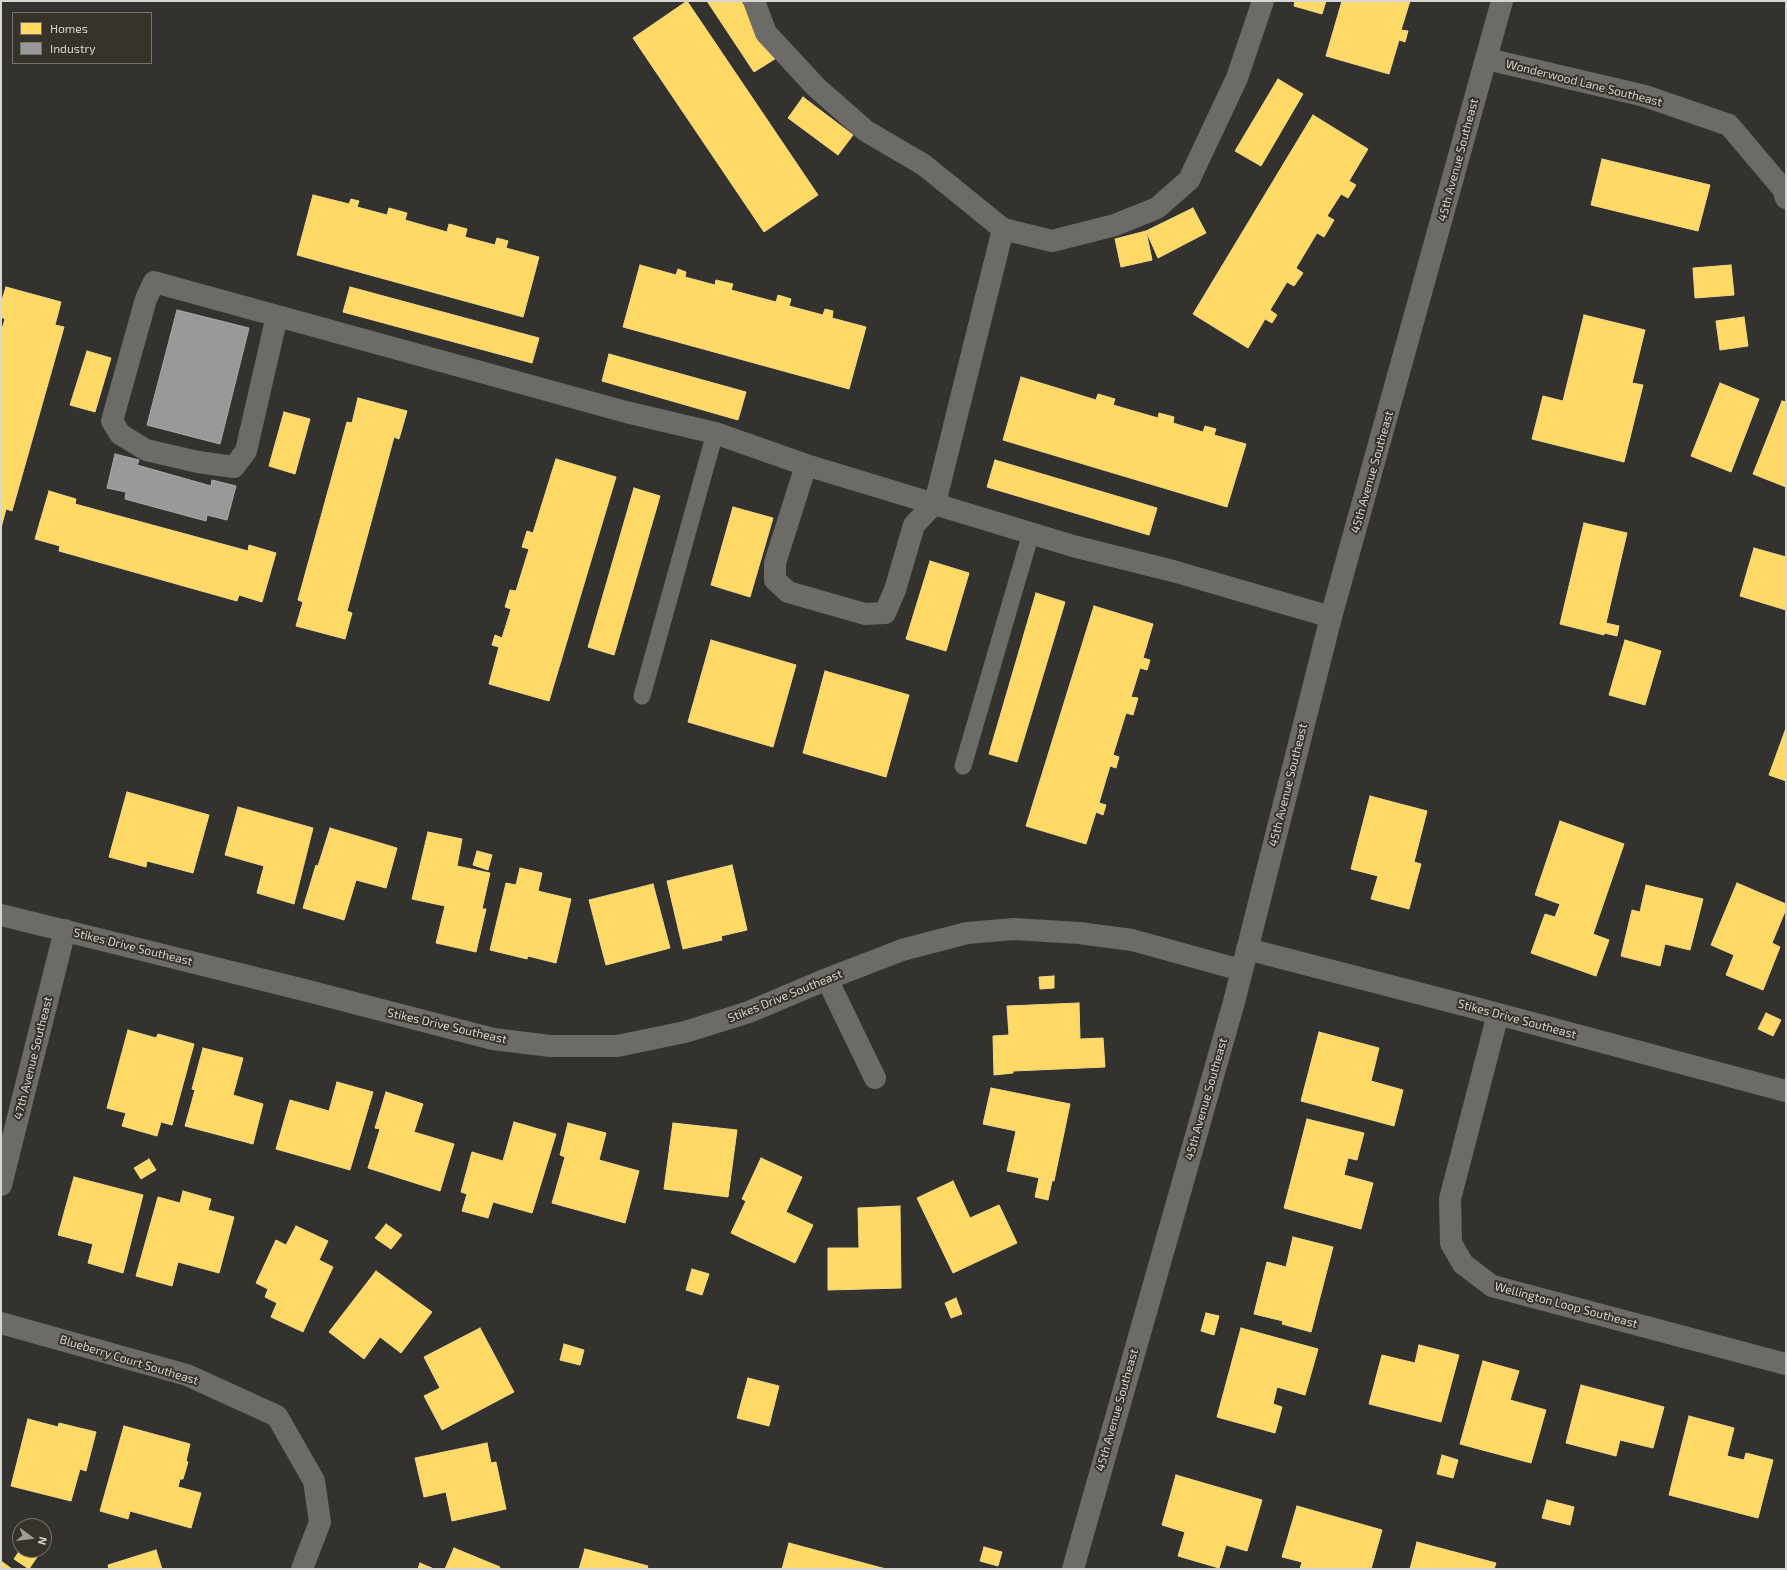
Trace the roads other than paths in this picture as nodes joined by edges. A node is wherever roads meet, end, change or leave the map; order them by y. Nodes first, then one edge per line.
1 (754, 1) edge
2 (1263, 1) edge
3 (1502, 1) edge
4 (1486, 59) junction
5 (1786, 198) edge
6 (1003, 229) junction
7 (277, 316) junction
8 (715, 433) junction
9 (806, 465) junction
10 (935, 503) junction
11 (1031, 532) junction
12 (1331, 617) junction
13 (642, 696) dead end
14 (963, 766) dead end
15 (1, 915) edge
16 (65, 930) junction
17 (1247, 949) junction
18 (1241, 970) junction
19 (827, 979) junction
20 (1498, 1014) junction
21 (875, 1078) dead end
22 (1786, 1091) edge
23 (1, 1185) edge
24 (1, 1323) edge
25 (1786, 1364) edge
26 (302, 1569) edge
27 (1072, 1569) edge

1 - 6 street
2 - 6 street
3 - 4 street, 45th Avenue Southeast
4 - 5 street, Wonderwood Lane Southeast
4 - 12 street, 45th Avenue Southeast
6 - 10 street
7 - 7 street
7 - 8 street
8 - 9 street
8 - 13 lane
9 - 10 street
9 - 10 street
10 - 11 street
11 - 12 street
11 - 14 lane
12 - 17 street, 45th Avenue Southeast
15 - 16 street, Stikes Drive Southeast
16 - 19 street, Stikes Drive Southeast
16 - 23 street, 47th Avenue Southeast
17 - 18 street, 45th Avenue Southeast
17 - 20 street, Stikes Drive Southeast
18 - 19 street, Stikes Drive Southeast
18 - 27 street, 45th Avenue Southeast
19 - 21 street
20 - 22 street, Stikes Drive Southeast
20 - 25 street, Wellington Loop Southeast
24 - 26 street, Blueberry Court Southeast

